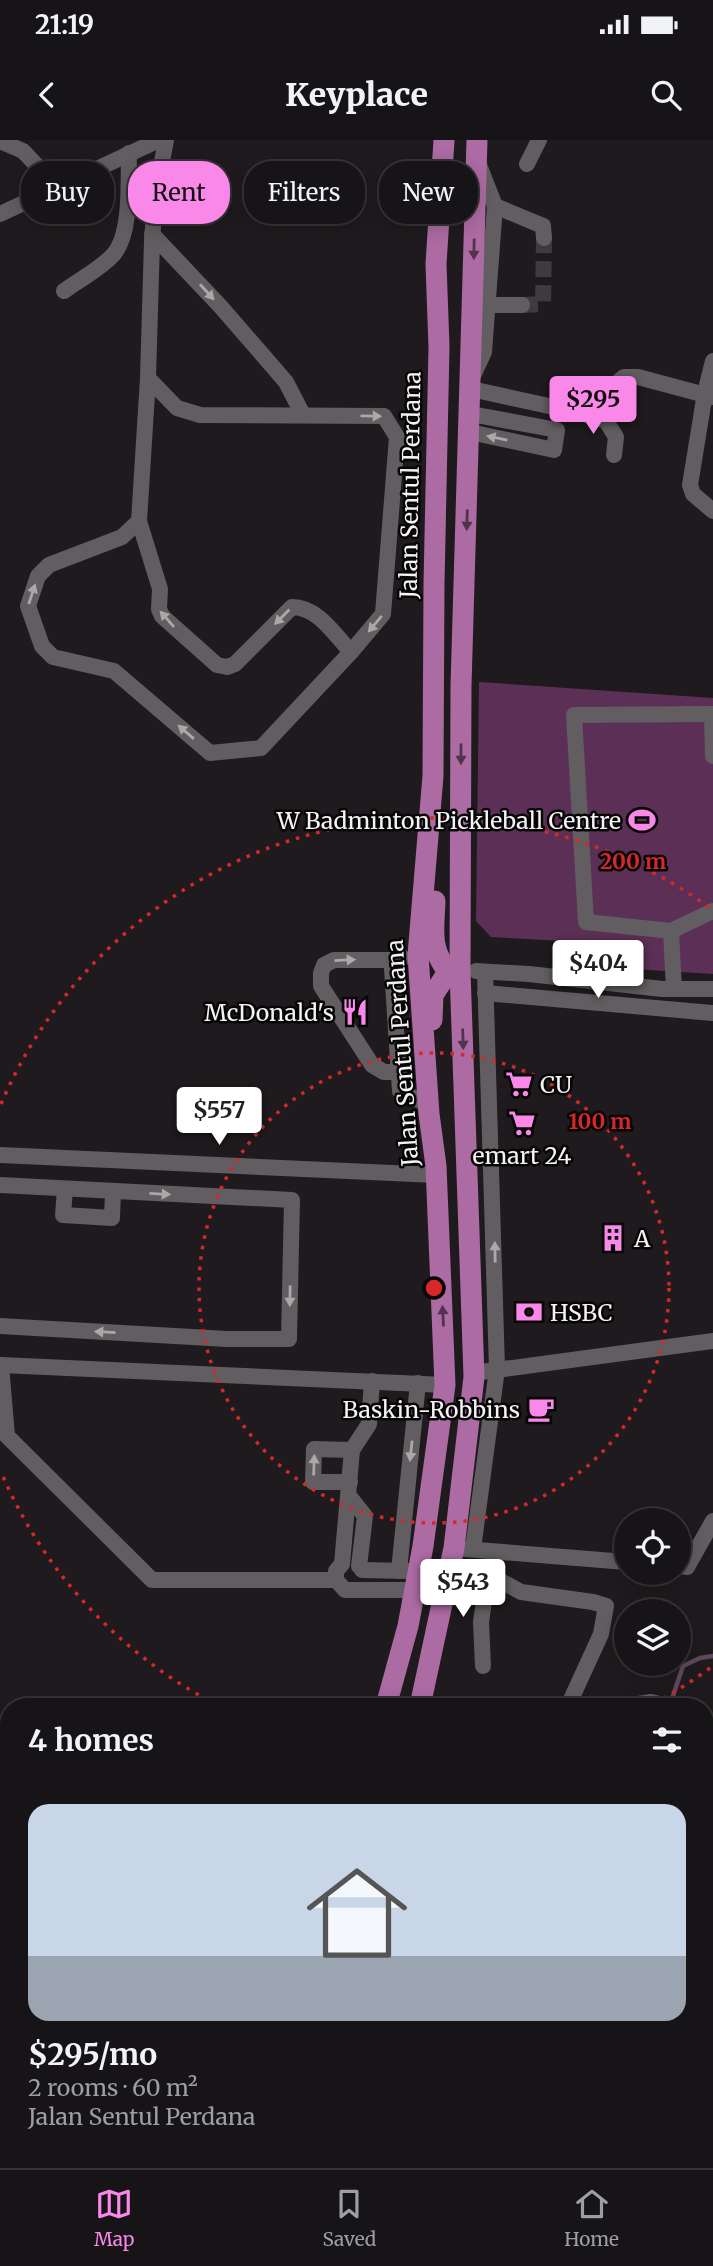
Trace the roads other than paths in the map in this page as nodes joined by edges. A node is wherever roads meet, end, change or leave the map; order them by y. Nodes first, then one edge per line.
1 (159, 140) edge
2 (166, 140) edge
3 (428, 140) edge
4 (444, 140) edge
5 (539, 140) edge
6 (0, 141) edge
7 (27, 145) edge
8 (476, 148) edge
9 (129, 153) junction
10 (38, 161) edge
11 (112, 161) edge
12 (435, 161) edge
13 (443, 161) edge
14 (527, 164) dead end
15 (21, 204) edge
16 (495, 206) junction
17 (0, 214) edge
18 (439, 224) edge
19 (152, 234) junction
20 (544, 238) dead end
21 (64, 291) dead end
22 (489, 305) junction
23 (522, 305) tunnel mouth
24 (713, 361) edge
25 (148, 378) junction
26 (471, 384) junction
27 (709, 395) edge
28 (580, 413) junction
29 (303, 415) junction
30 (614, 455) dead end
31 (713, 512) edge
32 (139, 521) junction
33 (352, 652) junction
34 (713, 756) edge
35 (433, 776) junction
36 (713, 911) edge
37 (671, 931) junction
38 (407, 957) junction
39 (454, 972) junction
40 (485, 972) junction
41 (674, 989) junction
42 (713, 989) edge
43 (485, 993) junction
44 (713, 1013) edge
45 (398, 1072) junction
46 (427, 1081) junction
47 (429, 1105) junction
48 (0, 1155) edge
49 (94, 1160) junction
50 (436, 1175) junction
51 (0, 1185) edge
52 (65, 1189) junction
53 (92, 1191) junction
54 (113, 1192) junction
55 (0, 1326) edge
56 (713, 1341) edge
57 (713, 1346) edge
58 (497, 1373) junction
59 (474, 1375) junction
60 (372, 1381) junction
61 (418, 1383) junction
62 (445, 1385) junction
63 (352, 1450) junction
64 (349, 1489) junction
65 (713, 1521) edge
66 (461, 1544) junction
67 (691, 1560) edge
68 (614, 1561) edge
69 (342, 1564) junction
70 (360, 1568) junction
71 (450, 1572) junction
72 (488, 1574) junction
73 (415, 1579) junction
74 (336, 1580) junction
75 (355, 1589) junction
76 (438, 1631) junction
77 (483, 1666) dead end
78 (388, 1698) edge
79 (422, 1698) edge
80 (575, 1698) edge

1 - 9 street
2 - 19 street
3 - 12 main road
4 - 13 main road, Jalan Sentul Perdana
5 - 14 street
6 - 7 street
7 - 10 street
8 - 16 street
8 -> 26 main road
9 - 11 street
9 - 21 street
15 - 17 street
16 - 20 street
16 - 22 street
18 - 35 main road, Jalan Sentul Perdana
19 - 25 street
19 -> 29 street
22 - 23 street
22 - 26 street
24 - 27 street
25 - 29 street
25 - 32 street
26 - 28 street
26 -> 39 main road
27 - 28 street
27 - 31 street
28 - 30 street
29 -> 33 street
33 -> 32 street
33 -> 32 street
34 - 37 street
35 - 38 main road, Jalan Sentul Perdana
35 - 39 main road
36 - 37 street
37 - 41 street
38 - 45 street
45 -> 38 street
38 - 46 main road, Jalan Sentul Perdana
39 - 40 street
39 - 46 main road
39 -> 59 main road
40 - 41 street
40 - 43 street
41 - 42 street
43 - 44 street
58 -> 43 street
45 - 47 street
46 - 47 main road, Jalan Sentul Perdana
47 - 50 main road, Jalan Sentul Perdana
48 - 49 street
49 - 50 street
49 - 53 street
62 -> 50 main road, Jalan Sentul Perdana
51 - 52 street
52 - 53 street
52 - 54 street
53 - 54 street
54 -> 55 street
56 - 58 street
57 - 58 street
58 - 59 street
58 - 66 street
59 - 66 main road
60 - 61 street
60 - 63 street
60 - 74 street
61 - 62 street
61 -> 73 street
62 - 73 main road, Jalan Sentul Perdana
63 - 64 street
64 -> 63 street
64 - 69 street
64 - 70 street
65 - 67 street
66 - 68 street
66 - 71 main road
66 - 73 main road
69 - 70 street
69 - 74 street
70 - 73 street
70 - 75 street
71 - 72 street
71 - 76 main road
72 - 77 street
72 - 80 street
73 - 75 street
73 - 76 main road
73 - 78 main road, Jalan Sentul Perdana
74 - 75 street
76 - 79 main road

